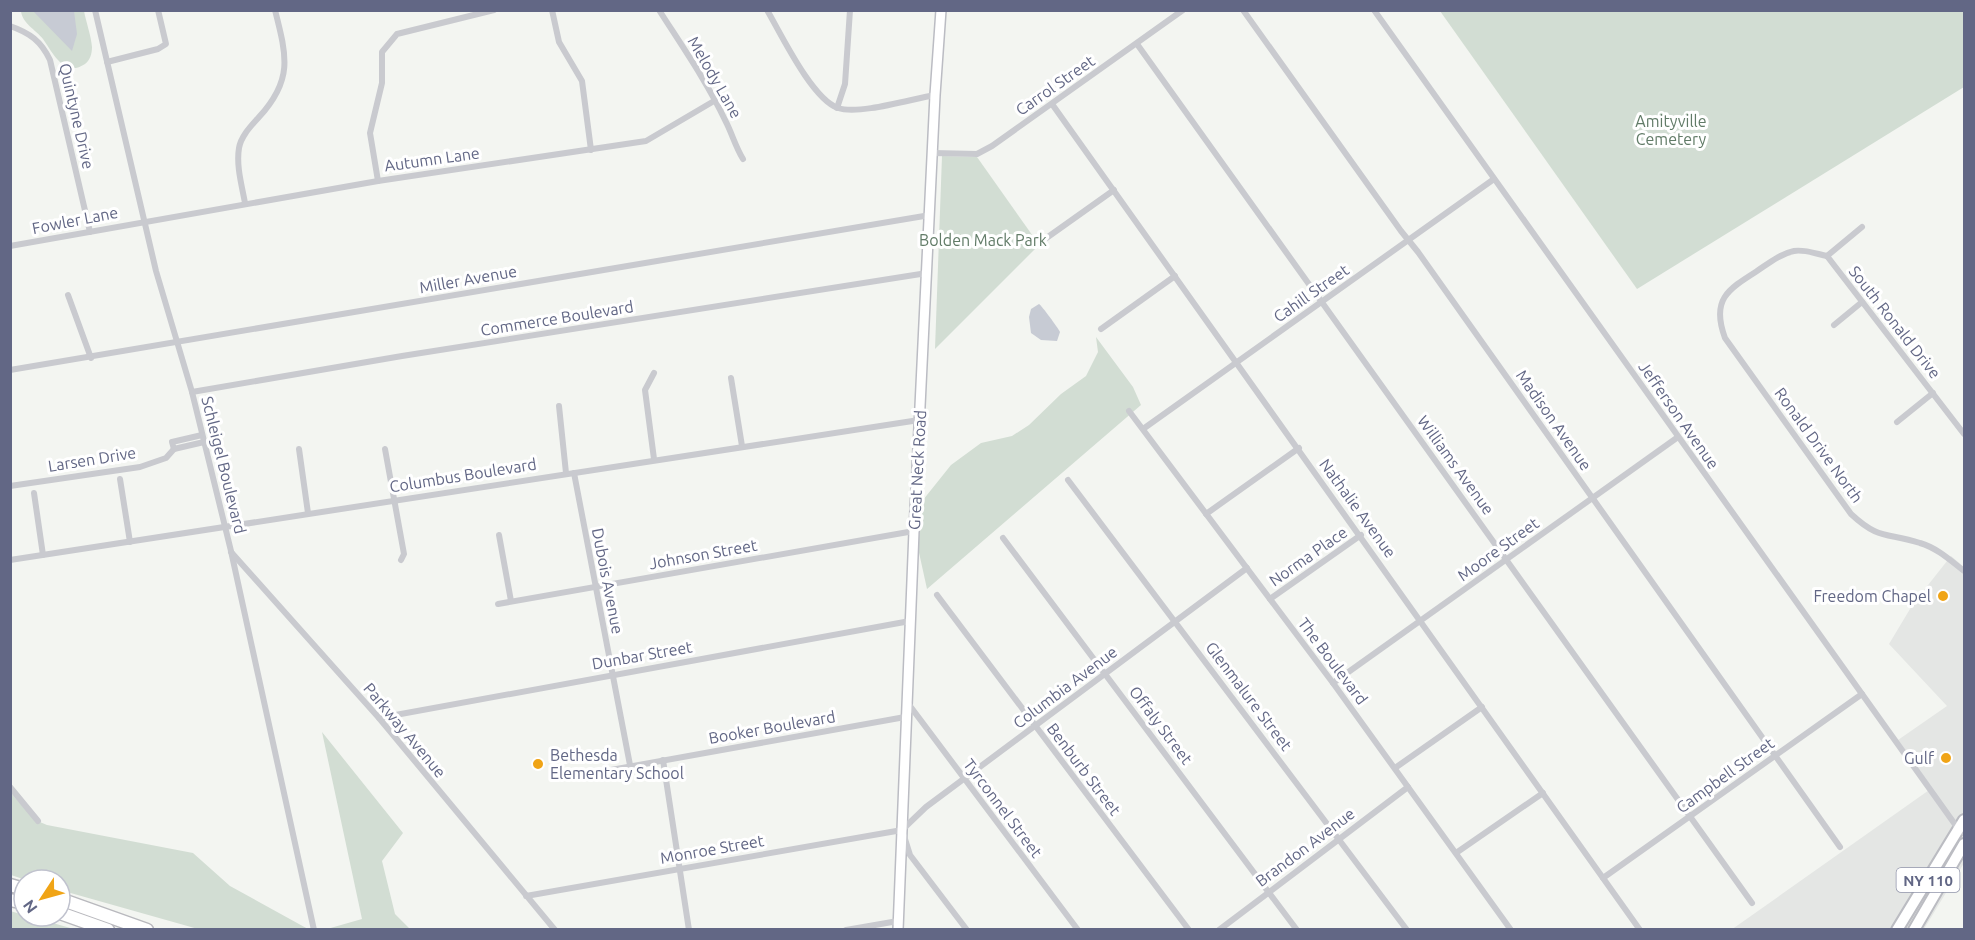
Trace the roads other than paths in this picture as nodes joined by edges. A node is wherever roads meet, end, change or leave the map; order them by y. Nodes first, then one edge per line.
1 (95, 10) edge
2 (158, 10) edge
3 (275, 10) edge
4 (494, 10) edge
5 (552, 10) edge
6 (659, 10) edge
7 (767, 10) edge
8 (850, 10) edge
9 (941, 10) edge
10 (1184, 10) edge
11 (1243, 10) edge
12 (1374, 10) edge
13 (10, 26) edge
14 (1137, 44) junction
15 (107, 62) junction
16 (935, 95) junction
17 (714, 101) junction
18 (1052, 104) junction
19 (837, 108) junction
20 (591, 150) junction
21 (933, 153) junction
22 (743, 159) dead end
23 (1494, 178) junction
24 (378, 181) junction
25 (1114, 190) junction
26 (245, 203) junction
27 (930, 215) junction
28 (144, 221) junction
29 (1862, 227) dead end
30 (90, 232) junction
31 (1408, 240) junction
32 (1038, 244) dead end
33 (10, 246) edge
34 (1827, 256) junction
35 (927, 273) junction
36 (1175, 276) junction
37 (68, 295) dead end
38 (1322, 301) junction
39 (1862, 302) junction
40 (1834, 325) dead end
41 (1101, 329) dead end
42 (178, 343) junction
43 (91, 358) junction
44 (1237, 362) junction
45 (10, 370) edge
46 (654, 372) dead end
47 (731, 378) dead end
48 (192, 392) junction
49 (1933, 393) junction
50 (559, 406) dead end
51 (1129, 411) dead end
52 (919, 420) junction
53 (1897, 422) dead end
54 (1143, 429) junction
55 (1965, 434) edge
56 (1678, 437) junction
57 (203, 438) junction
58 (742, 446) junction
59 (1299, 448) junction
60 (299, 449) dead end
61 (385, 449) dead end
62 (654, 459) junction
63 (570, 473) junction
64 (120, 479) dead end
65 (1068, 480) dead end
66 (10, 486) edge
67 (34, 493) dead end
68 (1593, 498) junction
69 (394, 500) junction
70 (308, 513) junction
71 (1206, 514) junction
72 (224, 527) junction
73 (914, 531) junction
74 (499, 535) dead end
75 (1361, 535) junction
76 (1003, 538) dead end
77 (130, 542) junction
78 (231, 551) junction
79 (43, 555) junction
80 (10, 560) edge
81 (401, 560) dead end
82 (1507, 560) junction
83 (1247, 568) junction
84 (1964, 568) edge
85 (596, 587) junction
86 (937, 595) dead end
87 (1270, 599) junction
88 (511, 601) junction
89 (498, 604) dead end
90 (1422, 620) junction
91 (910, 621) junction
92 (1176, 621) junction
93 (1106, 673) junction
94 (612, 674) junction
95 (1333, 683) junction
96 (1862, 694) junction
97 (907, 702) junction
98 (1482, 707) junction
99 (906, 717) junction
100 (379, 718) junction
101 (1035, 727) junction
102 (1775, 756) junction
103 (663, 760) junction
104 (630, 765) junction
105 (1395, 768) junction
106 (572, 777) dead end
107 (964, 778) junction
108 (10, 787) edge
109 (1408, 787) junction
110 (1543, 793) junction
111 (1690, 817) junction
112 (38, 821) dead end
113 (1963, 828) edge
114 (902, 830) junction
115 (1339, 839) junction
116 (1965, 844) edge
117 (1840, 847) dead end
118 (1456, 853) junction
119 (679, 868) junction
120 (1604, 878) junction
121 (1269, 892) junction
122 (526, 896) junction
123 (72, 903) edge
124 (1752, 903) dead end
125 (1906, 916) junction
126 (72, 917) edge
127 (898, 925) edge
128 (1916, 927) edge
129 (108, 930) edge
130 (147, 930) edge
131 (314, 930) edge
132 (555, 930) edge
133 (689, 930) edge
134 (846, 930) edge
135 (967, 930) edge
136 (1078, 930) edge
137 (1189, 930) edge
138 (1219, 930) edge
139 (1297, 930) edge
140 (1407, 930) edge
141 (1511, 930) edge
142 (1640, 930) edge
143 (1897, 930) edge

1 - 15 street, Schleigel Boulevard
2 - 15 street
3 - 26 street
4 - 24 street
5 - 20 street
6 - 17 street, Melody Lane
7 - 19 street
8 - 19 street
9 - 16 main road, Great Neck Road
10 - 14 street, Carrol Street
11 - 31 street, Madison Avenue
12 - 23 street, Jefferson Avenue
13 - 30 street, Quintyne Drive
14 - 18 street, Carrol Street
14 - 38 street, Williams Avenue
15 - 28 street, Schleigel Boulevard
16 - 19 street
16 - 21 main road, Great Neck Road
17 - 20 street, Autumn Lane
17 - 22 street, Melody Lane
18 - 21 street, Carrol Street
18 - 25 street, Nathalie Avenue
20 - 24 street, Autumn Lane
21 - 27 main road, Great Neck Road
23 - 31 street, Cahill Street
23 - 56 street, Jefferson Avenue
24 - 26 street, Autumn Lane
25 - 32 street
25 - 36 street, Nathalie Avenue
26 - 28 street, Autumn Lane
27 - 35 main road, Great Neck Road
27 - 42 street, Miller Avenue
28 - 30 street, Fowler Lane
28 - 42 street, Schleigel Boulevard
29 - 34 street
30 - 33 street, Fowler Lane
31 - 38 street, Cahill Street
31 - 68 street, Madison Avenue
34 - 39 street, South Ronald Drive
34 - 84 street, Ronald Drive North
35 - 48 street, Commerce Boulevard
35 - 52 main road, Great Neck Road
36 - 41 street
36 - 44 street, Nathalie Avenue
37 - 43 street
38 - 44 street, Cahill Street
38 - 82 street, Williams Avenue
39 - 40 street
39 - 49 street, South Ronald Drive
42 - 43 street, Miller Avenue
42 - 48 street, Schleigel Boulevard
43 - 45 street, Miller Avenue
44 - 54 street, Cahill Street
44 - 59 street, Nathalie Avenue
46 - 62 street
47 - 58 street
48 - 57 street, Schleigel Boulevard
49 - 53 street
49 - 55 street, South Ronald Drive
50 - 63 street, Dubois Avenue
51 - 54 street, The Boulevard
52 - 58 street, Columbus Boulevard
52 - 73 main road, Great Neck Road
54 - 71 street, The Boulevard
56 - 68 street, Moore Street
56 - 96 street, Jefferson Avenue
57 - 66 street, Larsen Drive
57 - 72 street, Schleigel Boulevard
58 - 62 street, Columbus Boulevard
59 - 71 street
59 - 75 street, Nathalie Avenue
60 - 70 street
61 - 69 street
62 - 63 street, Columbus Boulevard
63 - 69 street, Columbus Boulevard
63 - 85 street, Dubois Avenue
64 - 77 street
65 - 92 street, Glenmalure Street
67 - 79 street
68 - 82 street, Moore Street
68 - 102 street, Madison Avenue
69 - 70 street, Columbus Boulevard
69 - 81 street
70 - 72 street, Columbus Boulevard
71 - 83 street, The Boulevard
72 - 77 street, Columbus Boulevard
72 - 78 street, Schleigel Boulevard
73 - 85 street, Johnson Street
73 - 91 main road, Great Neck Road
74 - 88 street
75 - 87 street, Norma Place
75 - 90 street, Nathalie Avenue
76 - 93 street, Offaly Street
77 - 79 street, Columbus Boulevard
78 - 100 street, Parkway Avenue
78 - 131 street, Schleigel Boulevard
79 - 80 street, Columbus Boulevard
82 - 90 street, Moore Street
82 - 111 street, Williams Avenue
83 - 87 street, The Boulevard
83 - 92 street, Columbia Avenue
85 - 88 street, Johnson Street
85 - 94 street, Dubois Avenue
86 - 101 street, Benburb Street
87 - 95 street, The Boulevard
88 - 89 street, Johnson Street
90 - 95 street, Moore Street
90 - 98 street, Nathalie Avenue
91 - 94 street, Dunbar Street
91 - 97 main road, Great Neck Road
92 - 93 street, Columbia Avenue
92 - 115 street, Glenmalure Street
93 - 101 street, Columbia Avenue
93 - 121 street, Offaly Street
94 - 100 street, Dunbar Street
94 - 104 street, Dubois Avenue
95 - 105 street, The Boulevard
96 - 102 street, Campbell Street
96 - 113 street, Jefferson Avenue
97 - 99 main road, Great Neck Road
97 - 107 street, Tyrconnel Street
98 - 105 street
98 - 110 street, Nathalie Avenue
99 - 103 street, Booker Boulevard
99 - 114 main road, Great Neck Road
100 - 122 street, Parkway Avenue
101 - 107 street, Columbia Avenue
101 - 137 street, Benburb Street
102 - 111 street, Campbell Street
102 - 117 street, Madison Avenue
103 - 104 street, Booker Boulevard
103 - 119 street
104 - 106 street, Booker Boulevard
105 - 109 street, The Boulevard
107 - 114 street, Columbia Avenue
107 - 136 street, Tyrconnel Street
108 - 112 street
109 - 115 street, Brandon Avenue
109 - 118 street, The Boulevard
110 - 118 street
110 - 120 street, Nathalie Avenue
111 - 120 street, Campbell Street
111 - 124 street, Williams Avenue
113 - 125 main road, NY 110
114 - 119 street, Monroe Street
114 - 127 main road, Great Neck Road
114 - 135 street
115 - 121 street, Brandon Avenue
115 - 140 street, Glenmalure Street
116 - 128 main road, NY 110
118 - 141 street, The Boulevard
119 - 122 street, Monroe Street
119 - 133 street
120 - 142 street, Nathalie Avenue
121 - 138 street, Brandon Avenue
121 - 139 street, Offaly Street
122 - 132 street, Parkway Avenue
123 - 130 highway
125 - 128 main road
125 - 143 main road, NY 110
126 - 129 highway
127 - 134 street

